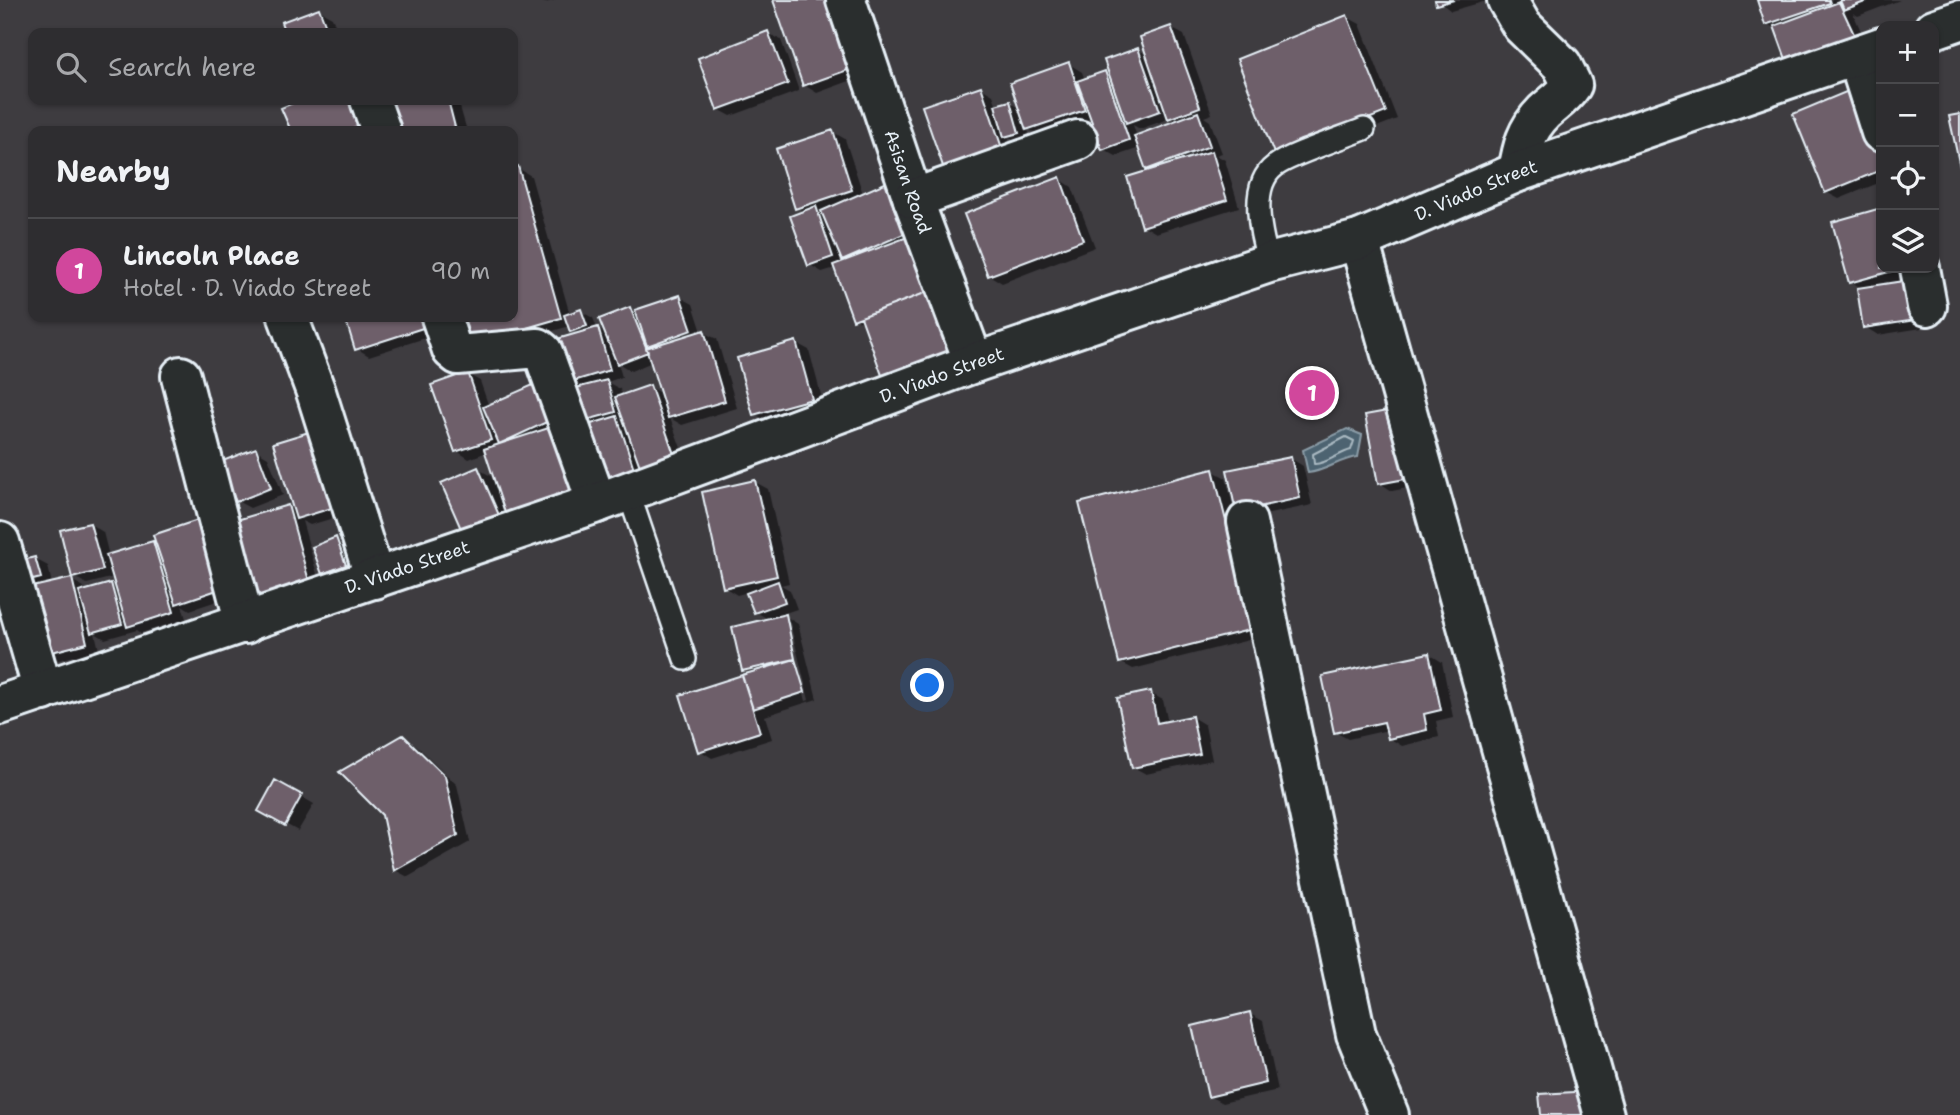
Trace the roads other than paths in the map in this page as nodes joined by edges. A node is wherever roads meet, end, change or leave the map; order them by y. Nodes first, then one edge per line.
1 (846, 0) edge
2 (1507, 0) edge
3 (1960, 20) edge
4 (1939, 27) edge
5 (1869, 51) edge
6 (1876, 98) edge
7 (372, 105) edge
8 (379, 126) edge
9 (1364, 129) dead end
10 (1078, 140) dead end
11 (1518, 172) junction
12 (913, 199) junction
13 (1359, 240) junction
14 (1269, 263) junction
15 (1921, 273) edge
16 (1927, 306) dead end
17 (290, 322) edge
18 (443, 322) edge
19 (974, 363) junction
20 (181, 376) dead end
21 (613, 497) junction
22 (1247, 522) dead end
23 (0, 542) edge
24 (375, 579) junction
25 (245, 624) junction
26 (685, 659) dead end
27 (43, 691) junction
28 (0, 705) edge
29 (1389, 1115) edge
30 (1604, 1115) edge

1 - 12 street, Asisan Road
2 - 11 street
3 - 4 street
5 - 6 street
5 - 11 street, D. Viado Street
7 - 8 street
9 - 14 lane
10 - 12 street
11 - 13 street, D. Viado Street
12 - 19 street, Asisan Road
13 - 14 street, D. Viado Street
13 - 30 street
14 - 19 street, D. Viado Street
15 - 16 street
17 - 24 street
18 - 21 street
19 - 21 street, D. Viado Street
20 - 25 street
21 - 24 street, D. Viado Street
21 - 26 lane
22 - 29 street
23 - 27 street
24 - 25 street, D. Viado Street
25 - 27 street, D. Viado Street
27 - 28 street, D. Viado Street

